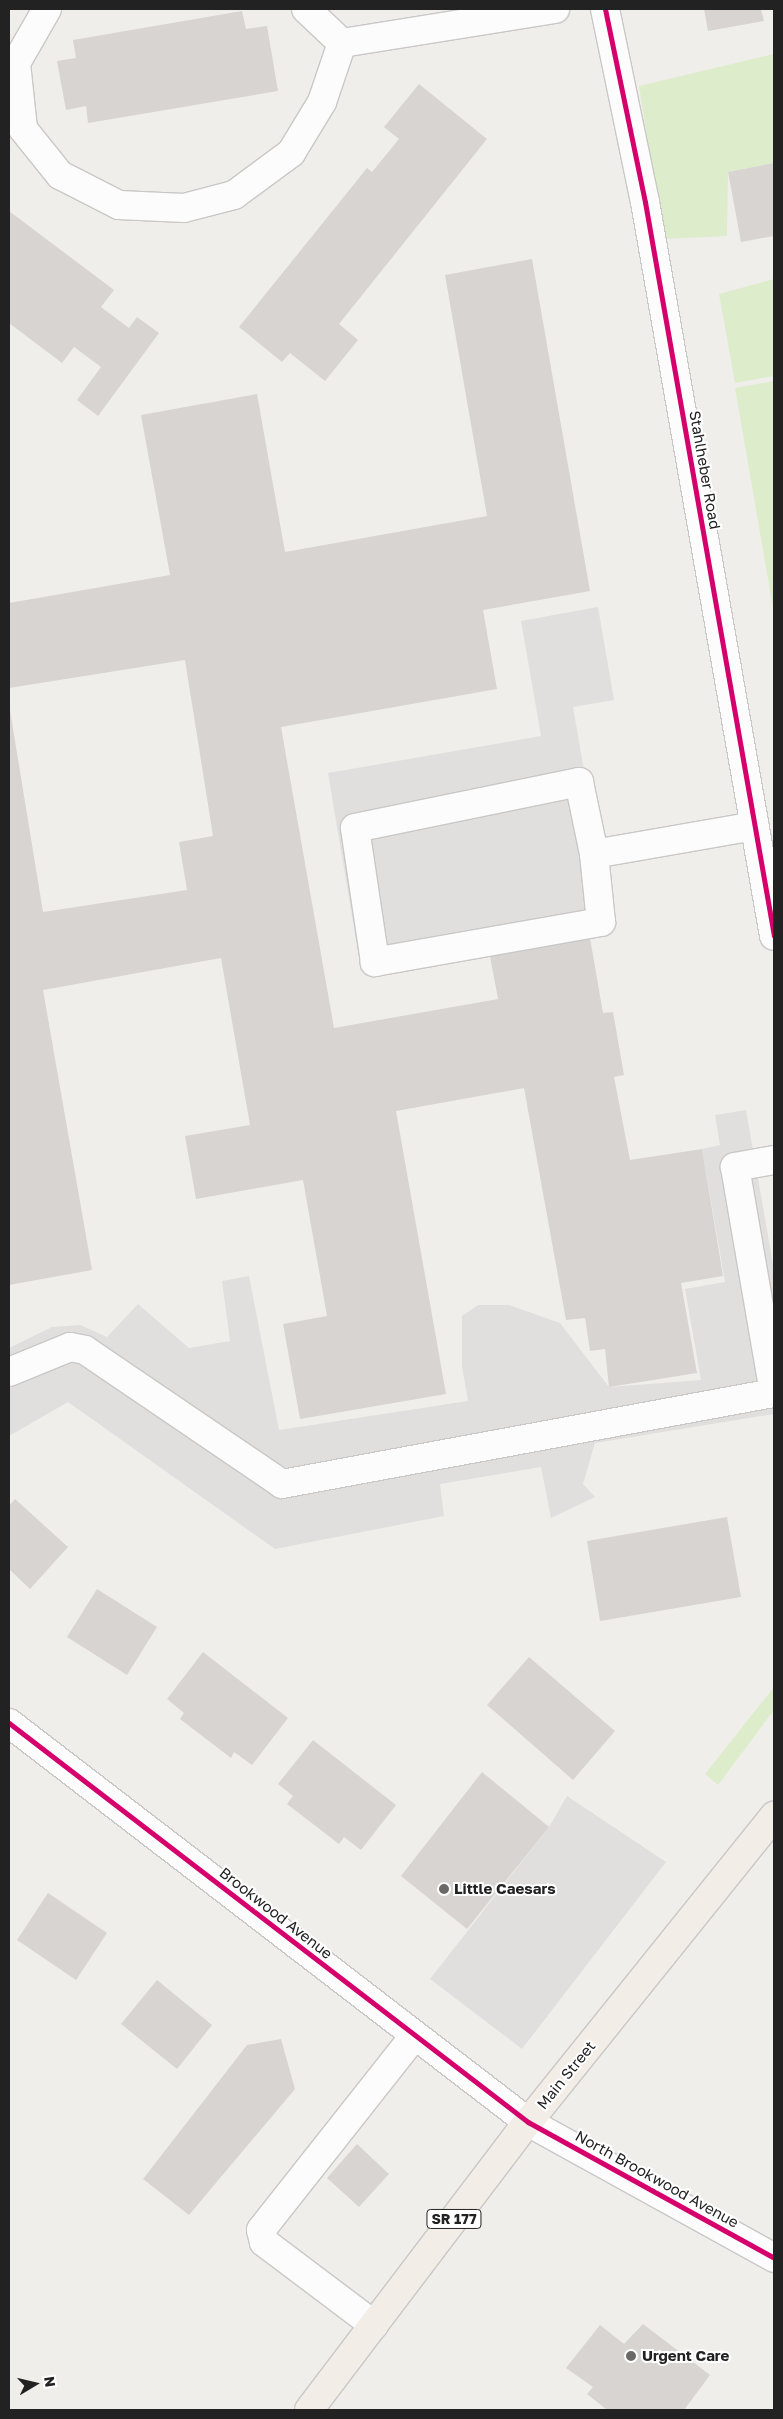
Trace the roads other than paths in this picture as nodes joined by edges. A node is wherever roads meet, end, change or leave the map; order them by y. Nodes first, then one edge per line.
1 (47, 9) edge
2 (306, 9) edge
3 (555, 9) edge
4 (605, 9) edge
5 (342, 43) junction
6 (755, 826) junction
7 (594, 854) junction
8 (774, 936) edge
9 (774, 1160) edge
10 (9, 1372) edge
11 (773, 1393) edge
12 (9, 1723) edge
13 (774, 1816) edge
14 (415, 2035) junction
15 (528, 2122) junction
16 (774, 2258) edge
17 (374, 2325) junction
18 (309, 2410) edge

1 - 5 street
2 - 5 street
3 - 5 street
4 - 6 street, Stahlheber Road
6 - 7 street
6 - 8 street, Stahlheber Road
7 - 7 street
9 - 11 street
10 - 11 street
12 - 14 street, Brookwood Avenue
13 - 15 main road, Main Street / SR 177
14 - 15 street, Brookwood Avenue
14 - 17 street
15 - 16 street, North Brookwood Avenue
15 - 17 main road, Main Street / SR 177
17 - 18 main road, Main Street / SR 177

